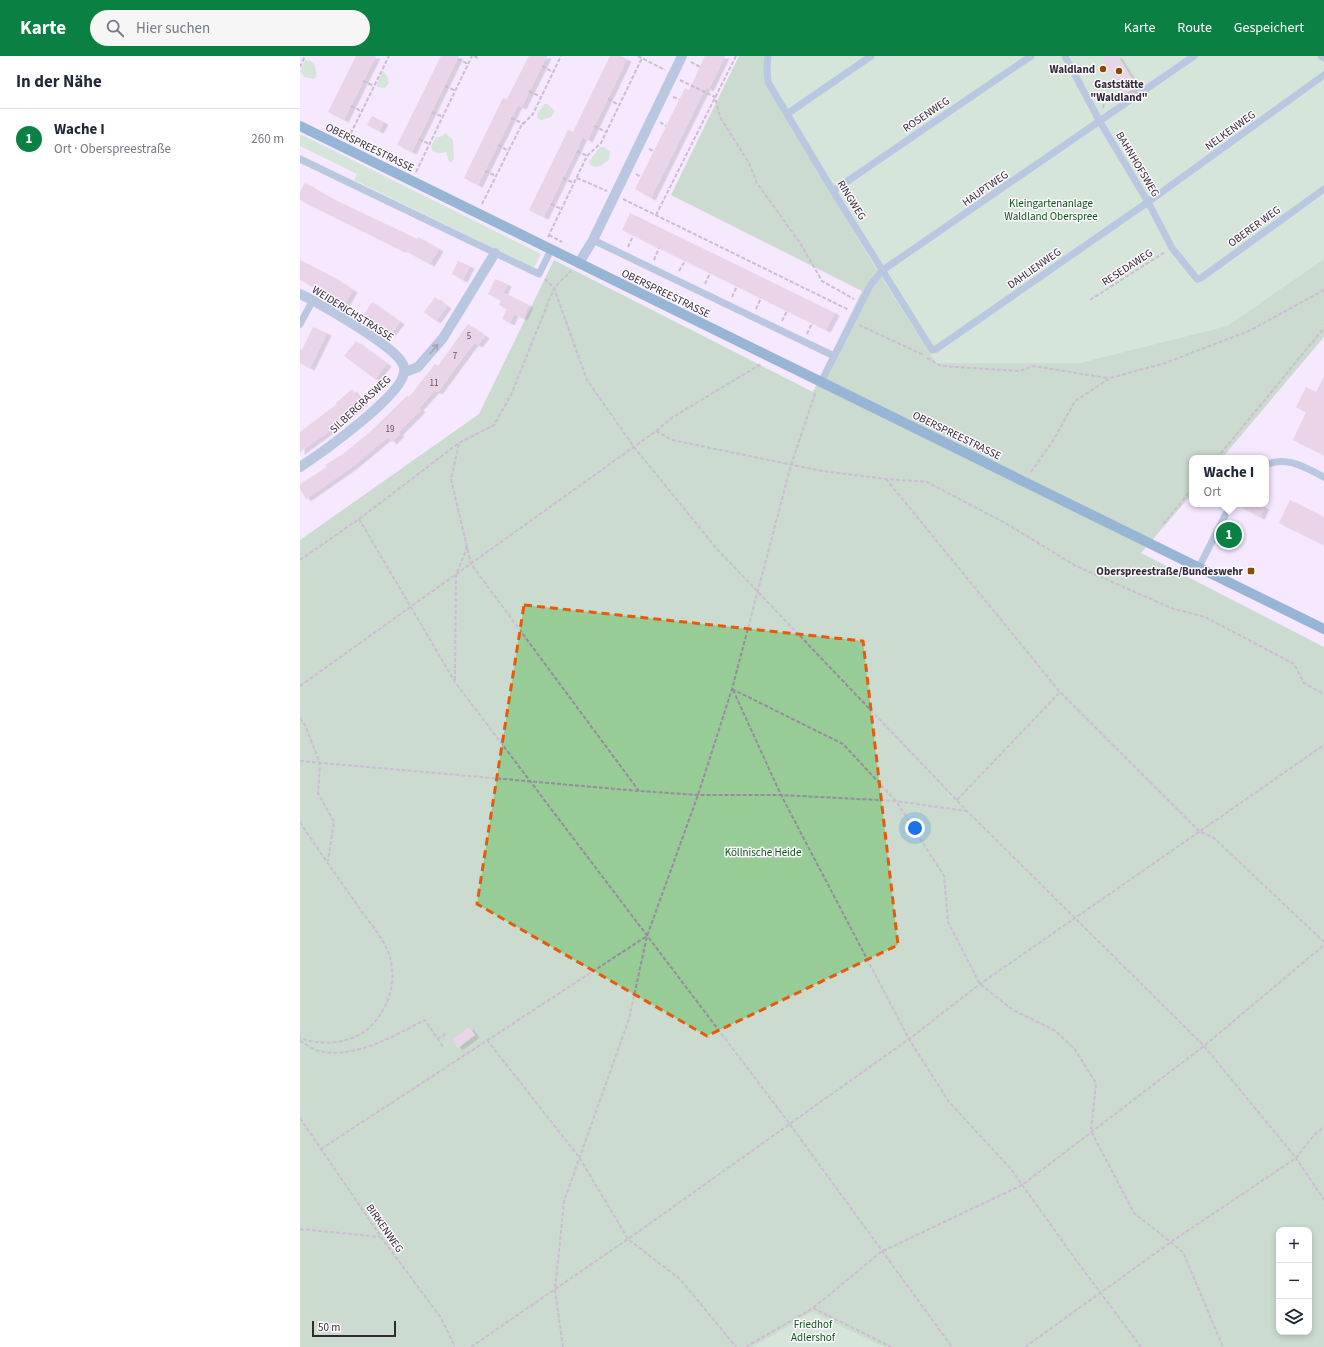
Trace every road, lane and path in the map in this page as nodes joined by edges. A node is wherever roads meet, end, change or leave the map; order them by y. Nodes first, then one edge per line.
1 (305, 56) edge
2 (384, 56) edge
3 (473, 56) edge
4 (561, 56) edge
5 (638, 56) edge
6 (736, 56) edge
7 (768, 56) edge
8 (871, 56) edge
9 (1031, 56) edge
10 (1065, 56) edge
11 (1194, 56) edge
12 (1321, 56) edge
13 (388, 57) edge
14 (478, 58) dead end
15 (642, 58) junction
16 (685, 58) edge
17 (1324, 58) edge
18 (458, 59) dead end
19 (468, 64) junction
20 (300, 66) edge
21 (542, 66) dead end
22 (700, 67) dead end
23 (553, 72) junction
24 (1324, 75) edge
25 (676, 76) junction
26 (364, 81) dead end
27 (1108, 84) dead end
28 (374, 86) junction
29 (445, 86) dead end
30 (456, 91) junction
31 (529, 91) dead end
32 (541, 97) junction
33 (715, 97) junction
34 (608, 99) dead end
35 (619, 105) junction
36 (351, 106) dead end
37 (361, 111) junction
38 (432, 112) dead end
39 (787, 114) junction
40 (443, 117) junction
41 (511, 118) dead end
42 (1100, 122) junction
43 (524, 124) junction
44 (300, 126) edge
45 (594, 126) dead end
46 (606, 132) junction
47 (419, 139) dead end
48 (430, 144) junction
49 (498, 145) dead end
50 (344, 148) junction
51 (509, 151) junction
52 (576, 151) dead end
53 (587, 156) junction
54 (300, 159) edge
55 (486, 170) dead end
56 (496, 176) junction
57 (563, 178) dead end
58 (577, 178) junction
59 (411, 181) junction
60 (574, 183) junction
61 (1324, 189) edge
62 (833, 191) junction
63 (615, 195) junction
64 (1148, 202) junction
65 (551, 204) dead end
66 (561, 209) junction
67 (478, 213) junction
68 (656, 216) junction
69 (633, 236) dead end
70 (593, 240) junction
71 (628, 247) dead end
72 (548, 248) junction
73 (659, 248) dead end
74 (1172, 248) junction
75 (495, 254) junction
76 (654, 260) dead end
77 (685, 261) dead end
78 (579, 264) junction
79 (883, 270) junction
80 (679, 272) dead end
81 (710, 273) dead end
82 (540, 274) junction
83 (1197, 279) joint
84 (705, 285) dead end
85 (737, 286) dead end
86 (554, 288) junction
87 (1324, 290) edge
88 (300, 294) edge
89 (731, 298) dead end
90 (761, 298) dead end
91 (313, 300) junction
92 (1090, 300) dead end
93 (861, 303) junction
94 (756, 310) dead end
95 (787, 311) dead end
96 (855, 314) junction
97 (851, 322) junction
98 (781, 323) dead end
99 (812, 323) dead end
100 (300, 324) edge
101 (1324, 328) edge
102 (807, 335) dead end
103 (932, 350) joint
104 (834, 356) junction
105 (772, 358) junction
106 (404, 372) junction
107 (1110, 378) junction
108 (821, 382) junction
109 (656, 431) junction
110 (459, 442) junction
111 (634, 447) junction
112 (1219, 455) edge
113 (1269, 464) edge
114 (791, 465) junction
115 (300, 467) edge
116 (1031, 472) dead end
117 (1324, 477) edge
118 (886, 479) junction
119 (1189, 493) edge
120 (1229, 507) edge
121 (359, 519) junction
122 (1163, 524) dead end
123 (464, 548) dead end
124 (467, 548) junction
125 (300, 560) edge
126 (471, 564) junction
127 (1199, 567) junction
128 (1253, 567) dead end
129 (1251, 571) dead end
130 (456, 575) junction
131 (757, 590) junction
132 (411, 607) junction
133 (1324, 629) edge
134 (455, 682) junction
135 (300, 686) edge
136 (732, 689) junction
137 (1060, 692) junction
138 (1324, 694) edge
139 (300, 718) edge
140 (1324, 744) edge
141 (300, 761) edge
142 (320, 763) junction
143 (532, 781) junction
144 (639, 791) junction
145 (698, 795) junction
146 (781, 795) junction
147 (957, 800) junction
148 (896, 801) junction
149 (968, 812) junction
150 (300, 822) edge
151 (1199, 831) junction
152 (327, 862) junction
153 (1076, 918) junction
154 (647, 936) junction
155 (1324, 942) edge
156 (1324, 945) edge
157 (980, 984) junction
158 (447, 1032) dead end
159 (300, 1039) edge
160 (437, 1039) junction
161 (909, 1039) junction
162 (487, 1040) junction
163 (1204, 1046) junction
164 (443, 1047) dead end
165 (300, 1118) edge
166 (789, 1123) junction
167 (1324, 1127) edge
168 (1091, 1131) junction
169 (321, 1149) junction
170 (579, 1157) junction
171 (1296, 1158) junction
172 (1022, 1185) junction
173 (1324, 1200) edge
174 (300, 1229) edge
175 (381, 1237) junction
176 (628, 1239) junction
177 (1171, 1242) junction
178 (881, 1252) junction
179 (555, 1290) junction
180 (1100, 1293) junction
181 (813, 1308) junction
182 (455, 1347) edge
183 (471, 1347) edge
184 (563, 1347) edge
185 (736, 1347) edge
186 (746, 1347) edge
187 (891, 1347) edge
188 (952, 1347) edge
189 (1025, 1347) edge
190 (1141, 1347) edge
191 (1223, 1347) edge

1 - 20 path
2 - 13 path
3 - 14 path
3 - 19 path
4 - 23 path
5 - 15 path
6 - 33 path
7 - 39 lane, RINGWEG
8 - 39 lane
9 - 62 lane, ROSENWEG
10 - 42 lane, BAHNHOFSWEG
11 - 42 lane, HAUPTWEG
12 - 17 lane
13 - 28 path
15 - 25 path
15 - 35 path
16 - 22 path
16 - 25 street
18 - 19 path
19 - 30 path
21 - 23 path
23 - 32 path
24 - 64 lane, NELKENWEG
25 - 33 path
25 - 63 street
26 - 28 path
27 - 42 path
28 - 37 path
29 - 30 path
30 - 40 path
31 - 32 path
32 - 43 path
33 - 68 path
33 - 93 path
34 - 35 path
35 - 46 path
36 - 37 path
37 - 50 path
38 - 40 path
39 - 62 lane, RINGWEG
40 - 48 path
41 - 43 path
42 - 64 lane, BAHNHOFSWEG
42 - 79 lane, HAUPTWEG
43 - 51 path
44 - 50 main road, OBERSPREESTRASSE
45 - 46 path
46 - 53 path
47 - 48 path
48 - 59 path
49 - 51 path
50 - 59 main road, OBERSPREESTRASSE
51 - 56 path
52 - 53 path
53 - 58 path
54 - 75 lane
55 - 56 path
56 - 67 path
57 - 60 path
58 - 60 path
58 - 63 path
59 - 67 main road, OBERSPREESTRASSE
60 - 66 path
61 - 83 lane, OBERER WEG
62 - 79 lane, RINGWEG
63 - 68 path
63 - 70 street
64 - 74 lane, BAHNHOFSWEG
64 - 103 lane, DAHLIENWEG
65 - 66 path
66 - 72 path
67 - 72 main road, OBERSPREESTRASSE
68 - 96 path
69 - 71 path
70 - 78 street
70 - 104 lane
72 - 78 main road, OBERSPREESTRASSE
72 - 82 lane
73 - 76 path
74 - 83 lane, BAHNHOFSWEG
74 - 92 path, RESEDAWEG
75 - 82 lane
106 -> 75 street, SILBERGRASWEG
77 - 80 path
78 - 86 path
78 - 105 main road, OBERSPREESTRASSE
79 - 93 lane, HAUPTWEG
79 - 103 lane, RINGWEG
81 - 84 path
82 - 86 path
85 - 89 path
86 - 110 path
86 - 111 path
87 - 107 path
88 - 91 street, WEIDERICHSTRASSE
90 - 94 path
91 - 100 lane
91 - 106 street, WEIDERICHSTRASSE
93 - 96 lane, HAUPTWEG
95 - 98 path
96 - 97 lane, HAUPTWEG
97 - 104 lane, HAUPTWEG
97 - 107 path
99 - 102 path
101 - 112 path
104 - 108 lane, HAUPTWEG
105 - 108 main road, OBERSPREESTRASSE
105 - 109 path
106 - 115 street, SILBERGRASWEG
107 - 116 path
108 - 114 path
108 - 127 main road, OBERSPREESTRASSE
109 - 111 path
109 - 114 path
110 - 121 path
110 - 124 path
111 - 126 path
111 - 131 path
113 - 117 lane
114 - 118 path
114 - 131 path
118 - 137 path
118 - 138 path
119 - 122 path
120 - 127 lane
121 - 125 path
121 - 132 path
123 - 124 path
124 - 126 path
124 - 130 path
126 - 130 path
126 - 144 path
127 - 133 main road, OBERSPREESTRASSE
128 - 129 path
130 - 132 path
130 - 134 path
131 - 136 path
131 - 147 path
132 - 134 path
132 - 135 path
134 - 143 path
136 - 145 path
136 - 146 path
136 - 148 path
137 - 147 path
137 - 151 path
139 - 142 path
140 - 151 path
141 - 142 path
142 - 143 path
142 - 152 path
143 - 144 path
143 - 154 path
144 - 145 path
145 - 146 path
145 - 154 path
146 - 148 path
146 - 161 path
147 - 149 path
148 - 149 path
148 - 157 path
149 - 153 path
150 - 152 path
151 - 153 path
151 - 155 path
152 - 159 path
153 - 157 path
153 - 163 path
154 - 162 path
154 - 166 path
154 - 170 path
156 - 163 path
157 - 161 path
157 - 168 path
158 - 160 path
159 - 160 path
160 - 164 path
161 - 166 path
161 - 172 path
162 - 169 path
162 - 170 path
163 - 168 path
163 - 171 path
165 - 169 path, BIRKENWEG
166 - 176 path
166 - 178 path
167 - 171 path
168 - 172 path
168 - 177 path
169 - 175 path, BIRKENWEG
170 - 176 path
170 - 179 path
171 - 173 path
171 - 177 path
172 - 178 path
172 - 180 path
174 - 175 path
175 - 182 path, BIRKENWEG
176 - 179 path
176 - 185 path
177 - 180 path
177 - 191 path
178 - 181 path
178 - 188 path
179 - 183 path
179 - 184 path
180 - 189 path
180 - 190 path
181 - 186 path
181 - 187 path

